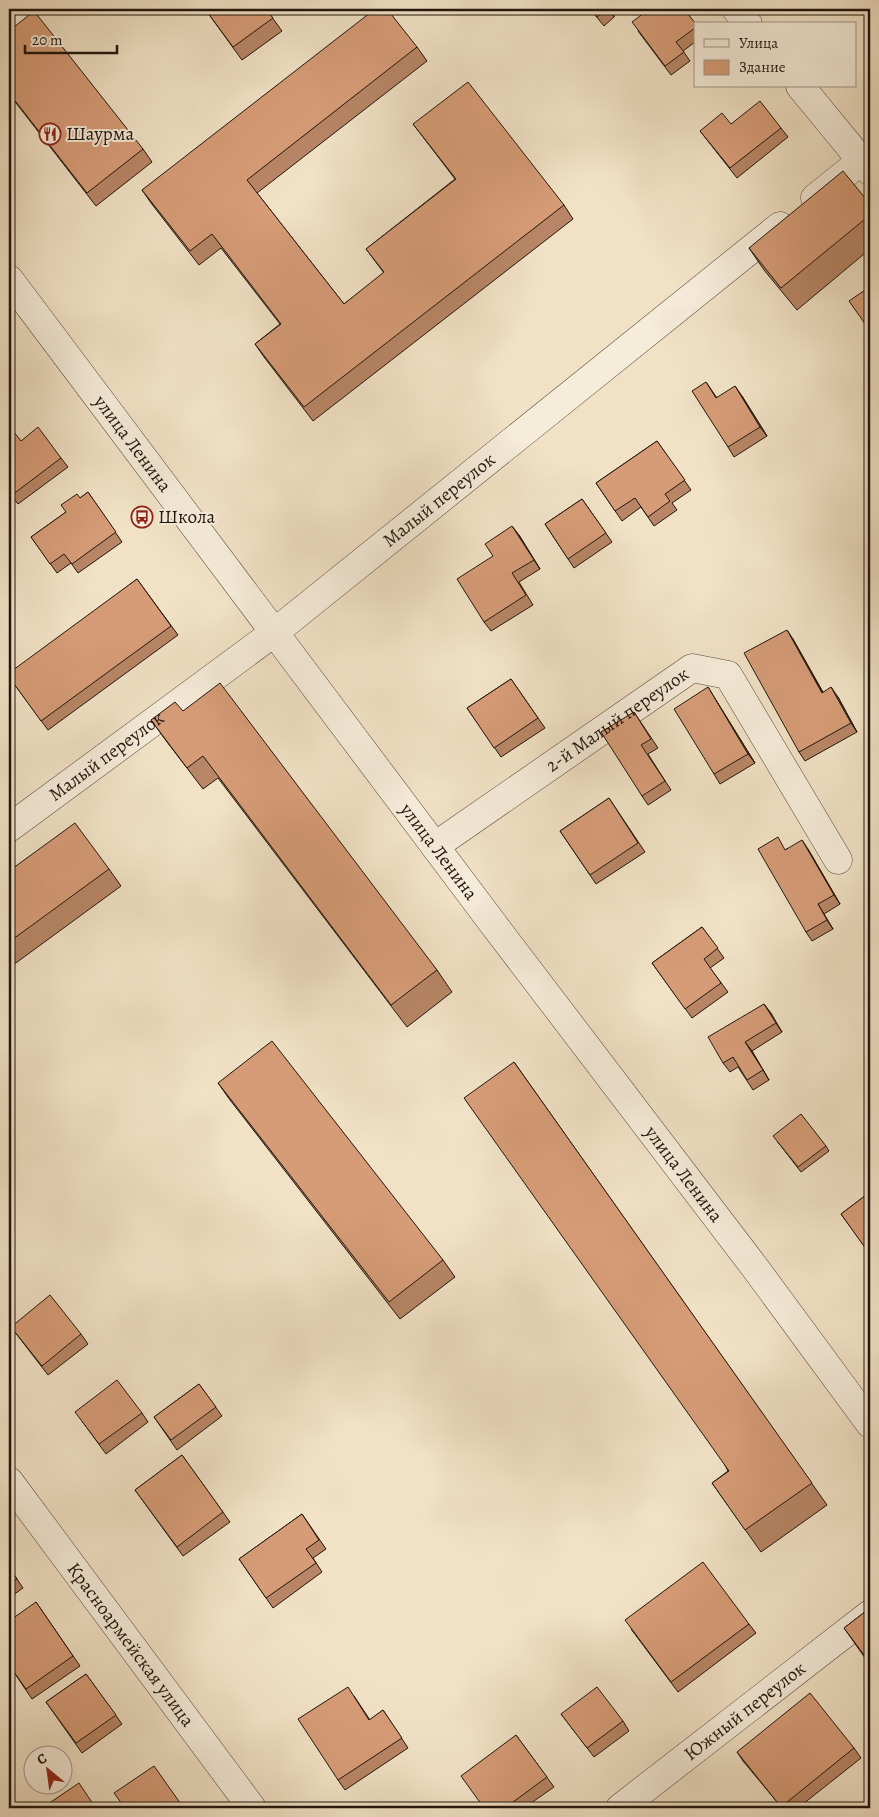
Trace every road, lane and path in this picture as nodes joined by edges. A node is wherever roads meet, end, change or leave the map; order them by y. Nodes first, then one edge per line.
1 (26, 9) edge
2 (736, 9) edge
3 (746, 22) edge
4 (9, 23) edge
5 (802, 88) edge
6 (866, 166) edge
7 (9, 279) edge
8 (275, 632) junction
9 (9, 828) edge
10 (435, 846) junction
11 (838, 860) dead end
12 (870, 1424) edge
13 (9, 1482) edge
14 (870, 1614) edge
15 (252, 1808) edge
16 (620, 1808) edge

1 - 4 lane
2 - 3 street
5 - 6 street
6 - 8 street, Малый переулок
7 - 8 street, улица Ленина
8 - 9 street, Малый переулок
8 - 10 street, улица Ленина
10 - 11 street, 2-й Малый переулок
10 - 12 street, улица Ленина
13 - 15 street, Красноармейская улица
14 - 16 street, Южный переулок

